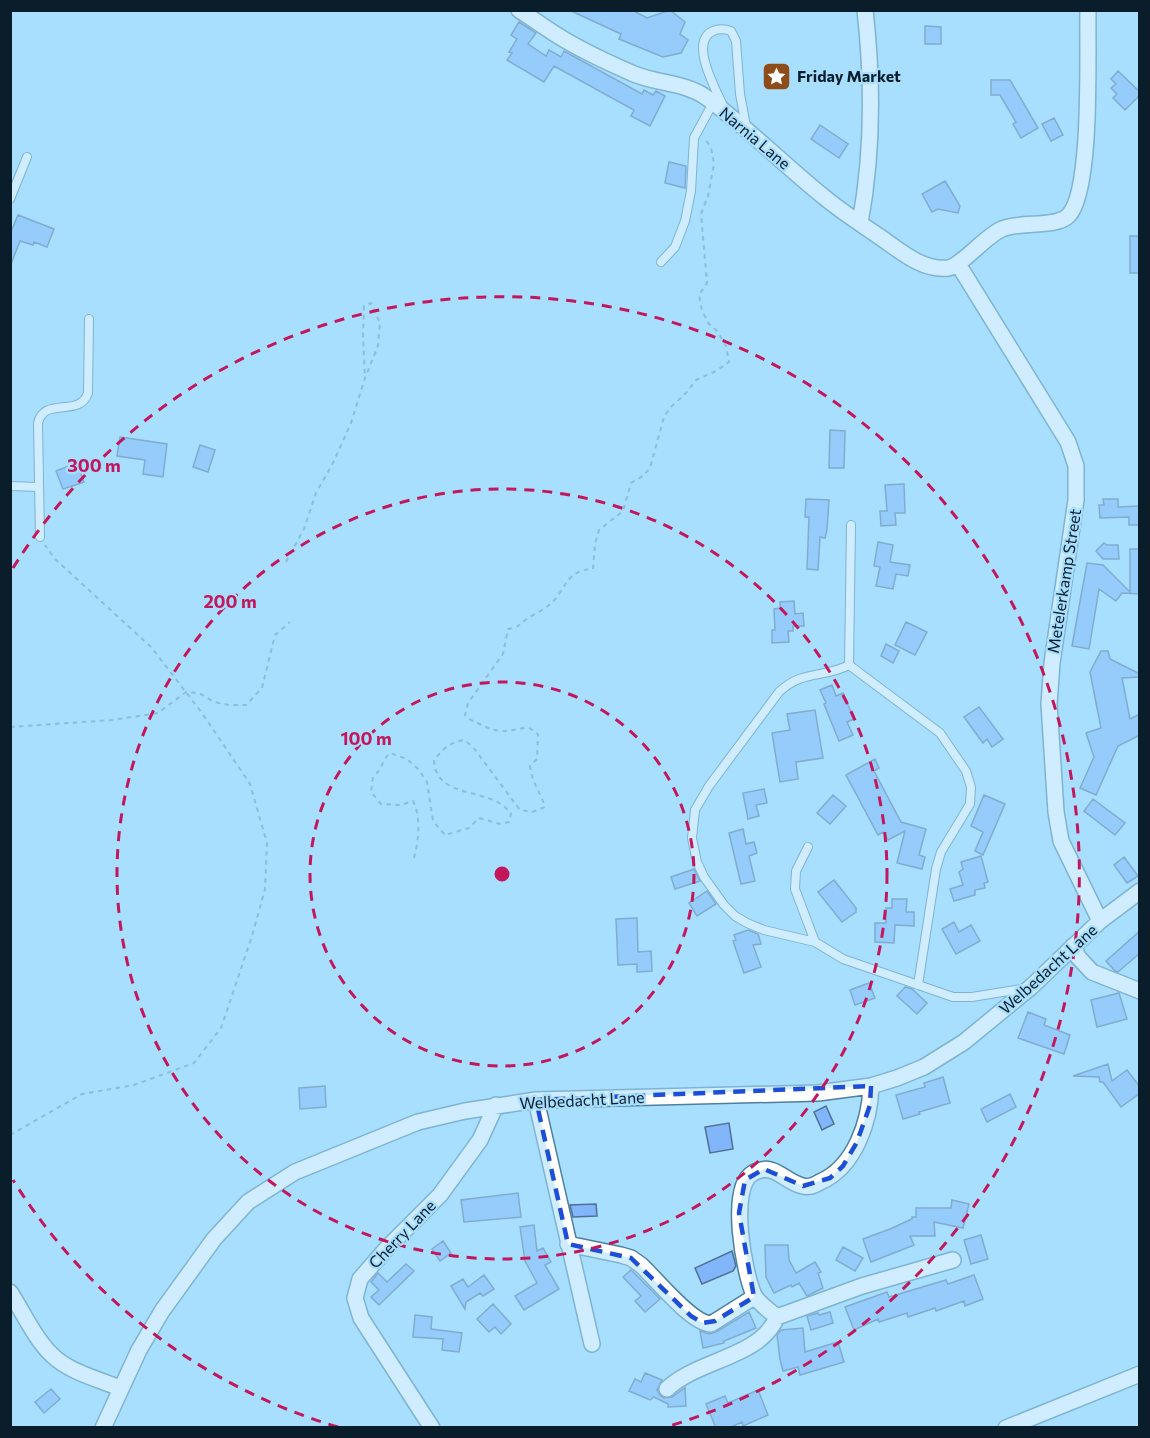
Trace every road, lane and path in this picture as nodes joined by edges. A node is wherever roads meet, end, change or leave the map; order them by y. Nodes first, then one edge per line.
1 (519, 10) edge
2 (864, 10) edge
3 (1088, 10) edge
4 (713, 103) junction
5 (727, 113) junction
6 (747, 131) junction
7 (703, 134) dead end
8 (27, 157) dead end
9 (10, 199) edge
10 (860, 223) junction
11 (661, 261) dead end
12 (954, 266) junction
13 (89, 319) dead end
14 (365, 378) junction
15 (10, 486) edge
16 (39, 487) junction
17 (851, 525) dead end
18 (40, 537) joint
19 (286, 562) dead end
20 (290, 622) dead end
21 (849, 665) junction
22 (186, 692) junction
23 (10, 727) edge
24 (808, 847) dead end
25 (414, 858) dead end
26 (1140, 891) edge
27 (1100, 921) junction
28 (815, 942) junction
29 (1074, 946) junction
30 (918, 985) junction
31 (1031, 987) junction
32 (1140, 991) edge
33 (871, 1086) junction
34 (536, 1101) junction
35 (496, 1105) junction
36 (10, 1135) edge
37 (568, 1244) junction
38 (953, 1260) dead end
39 (10, 1292) edge
40 (754, 1297) junction
41 (777, 1317) junction
42 (592, 1344) dead end
43 (1140, 1374) edge
44 (120, 1388) junction
45 (667, 1389) dead end
46 (103, 1428) edge
47 (432, 1428) edge
48 (1006, 1428) edge

1 - 4 street, Narnia Lane
2 - 10 street
3 - 12 street
4 - 5 street, Narnia Lane
4 - 11 lane
5 - 6 street, Narnia Lane
5 - 6 lane
6 - 10 street, Narnia Lane
7 - 25 path
8 - 9 lane
10 - 12 street, Narnia Lane
12 - 27 street, Metelerkamp Street
13 - 16 lane
14 - 14 path
14 - 19 path
15 - 16 lane
16 - 18 lane
17 - 21 lane
18 - 22 path
20 - 22 path
21 - 28 lane
21 - 30 lane
22 - 23 path
22 - 36 path
24 - 28 lane
26 - 27 street, Welbedacht Lane
27 - 29 street, Welbedacht Lane
28 - 30 lane
29 - 31 street, Welbedacht Lane
29 - 32 street
30 - 31 lane
31 - 33 street, Welbedacht Lane
33 - 34 street, Welbedacht Lane
33 - 40 street
34 - 35 street, Welbedacht Lane
34 - 37 street
35 - 44 street, Welbedacht Lane
35 - 47 street, Cherry Lane
37 - 40 street
37 - 42 street
38 - 41 street
39 - 44 street
40 - 41 street
41 - 45 street
43 - 48 street
44 - 46 street, Welbedacht Lane

